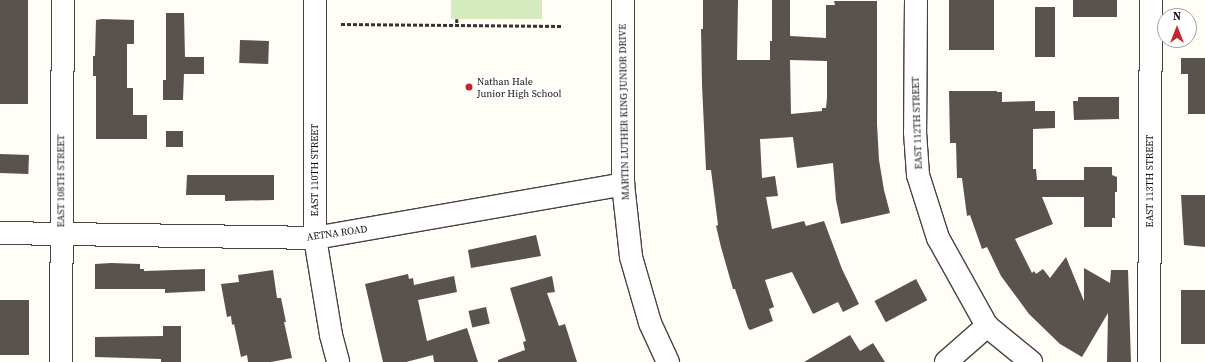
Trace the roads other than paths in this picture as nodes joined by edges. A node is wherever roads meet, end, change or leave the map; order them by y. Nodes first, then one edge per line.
1 (63, 0) edge
2 (315, 0) edge
3 (623, 0) edge
4 (916, 0) edge
5 (1151, 0) edge
6 (623, 184) junction
7 (0, 233) edge
8 (61, 233) junction
9 (315, 238) junction
10 (987, 326) junction
11 (61, 362) edge
12 (338, 362) edge
13 (668, 362) edge
14 (946, 362) edge
15 (1031, 362) edge
16 (1149, 362) edge

1 - 8 street, EAST 108TH STREET
2 - 9 street, EAST 110TH STREET
3 - 6 street, MARTIN LUTHER KING JUNIOR DRIVE
4 - 10 street, EAST 112TH STREET
5 - 16 street, EAST 113TH STREET
6 - 9 street, AETNA ROAD
6 - 13 street, MARTIN LUTHER KING JUNIOR DRIVE
7 - 8 street, AETNA ROAD
8 - 9 street, AETNA ROAD
8 - 11 street, EAST 108TH STREET
9 - 12 street, EAST 110TH STREET
10 - 14 street
10 - 15 street

